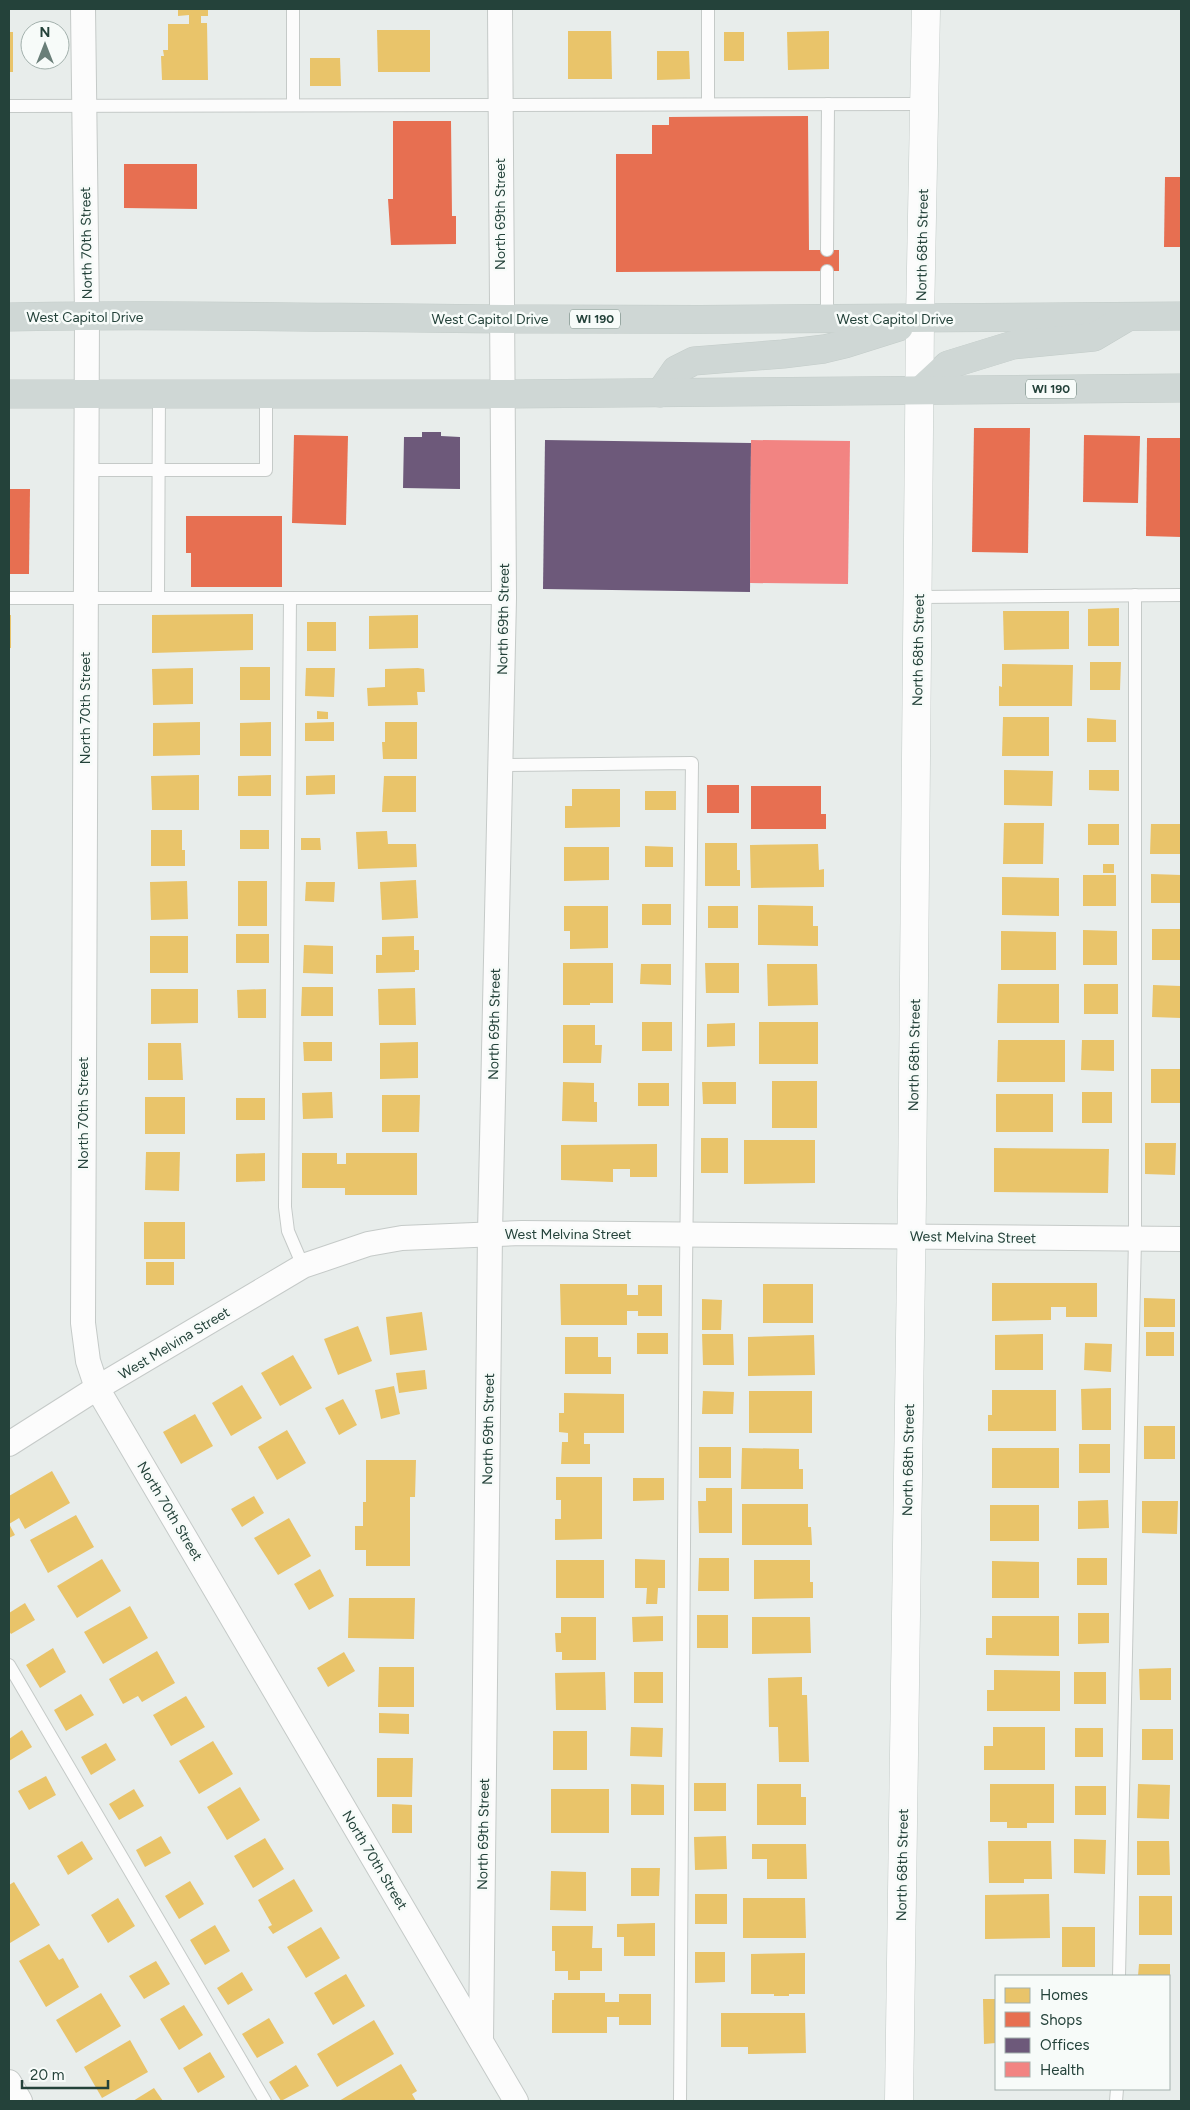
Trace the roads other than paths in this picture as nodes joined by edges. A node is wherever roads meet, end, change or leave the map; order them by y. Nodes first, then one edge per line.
1 (83, 9) edge
2 (293, 9) edge
3 (500, 9) edge
4 (708, 9) edge
5 (926, 9) edge
6 (708, 104) junction
7 (828, 104) junction
8 (925, 104) junction
9 (293, 105) junction
10 (500, 105) junction
11 (9, 106) edge
12 (84, 106) junction
13 (827, 250) dead end
14 (827, 271) dead end
15 (87, 315) junction
16 (1181, 316) edge
17 (9, 317) edge
18 (1130, 317) junction
19 (501, 318) junction
20 (827, 320) junction
21 (920, 320) junction
22 (1181, 388) edge
23 (921, 390) junction
24 (86, 393) junction
25 (159, 393) junction
26 (266, 393) junction
27 (660, 393) junction
28 (9, 394) edge
29 (502, 394) junction
30 (86, 470) junction
31 (158, 470) junction
32 (1135, 595) junction
33 (1181, 595) edge
34 (919, 597) junction
35 (9, 598) edge
36 (85, 598) junction
37 (158, 598) junction
38 (290, 598) junction
39 (504, 598) junction
40 (500, 764) junction
41 (490, 1233) junction
42 (686, 1235) junction
43 (912, 1237) junction
44 (1135, 1239) junction
45 (1181, 1239) edge
46 (303, 1266) junction
47 (97, 1388) junction
48 (9, 1444) edge
49 (9, 1665) edge
50 (1119, 1975) edge
51 (481, 2040) junction
52 (9, 2082) edge
53 (20, 2101) edge
54 (265, 2101) edge
55 (516, 2101) edge
56 (680, 2101) edge
57 (899, 2101) edge

1 - 12 street, North 70th Street
2 - 9 lane
3 - 10 street, North 69th Street
4 - 6 lane
5 - 8 street, North 68th Street
6 - 7 lane
6 - 10 lane
7 - 8 lane
7 - 13 lane
8 - 21 street, North 68th Street
9 - 10 lane
9 - 12 lane
10 - 19 street, North 69th Street
11 - 12 lane
12 - 15 street, North 70th Street
14 - 20 lane
15 - 17 main road, West Capitol Drive / WI 190
15 - 19 main road, West Capitol Drive / WI 190
15 - 24 street, North 70th Street
16 - 18 main road, West Capitol Drive / WI 190
18 - 21 main road, West Capitol Drive / WI 190
18 - 23 main road
19 - 20 main road, West Capitol Drive / WI 190
19 - 29 street, North 69th Street
20 - 21 main road, West Capitol Drive / WI 190
21 - 23 street, North 68th Street
21 - 27 main road
22 - 23 main road, WI 190
23 - 27 main road, WI 190
23 - 34 street, North 68th Street
24 - 25 main road, WI 190
24 - 28 main road, WI 190
24 - 30 street, North 70th Street
25 - 26 main road, WI 190
25 - 31 lane
26 - 29 main road, WI 190
26 - 31 lane
27 - 29 main road, WI 190
29 - 39 street, North 69th Street
30 - 31 lane
30 - 36 street, North 70th Street
31 - 37 lane
32 - 33 lane
32 - 34 lane
32 - 44 lane
34 - 43 street, North 68th Street
35 - 36 lane
36 - 37 lane
36 - 47 street, North 70th Street
37 - 38 lane
38 - 39 lane
38 - 46 lane
39 - 40 street, North 69th Street
40 - 41 street, North 69th Street
40 - 42 lane
41 - 42 street, West Melvina Street
41 - 46 street, West Melvina Street
41 - 51 street, North 69th Street
42 - 43 street, West Melvina Street
42 - 56 lane
43 - 44 street, West Melvina Street
43 - 57 street, North 68th Street
44 - 45 street, West Melvina Street
44 - 50 lane
46 - 47 street, West Melvina Street
47 - 48 street, West Melvina Street
47 - 51 street, North 70th Street
49 - 54 lane
51 - 55 street, North 70th Street
52 - 53 street

